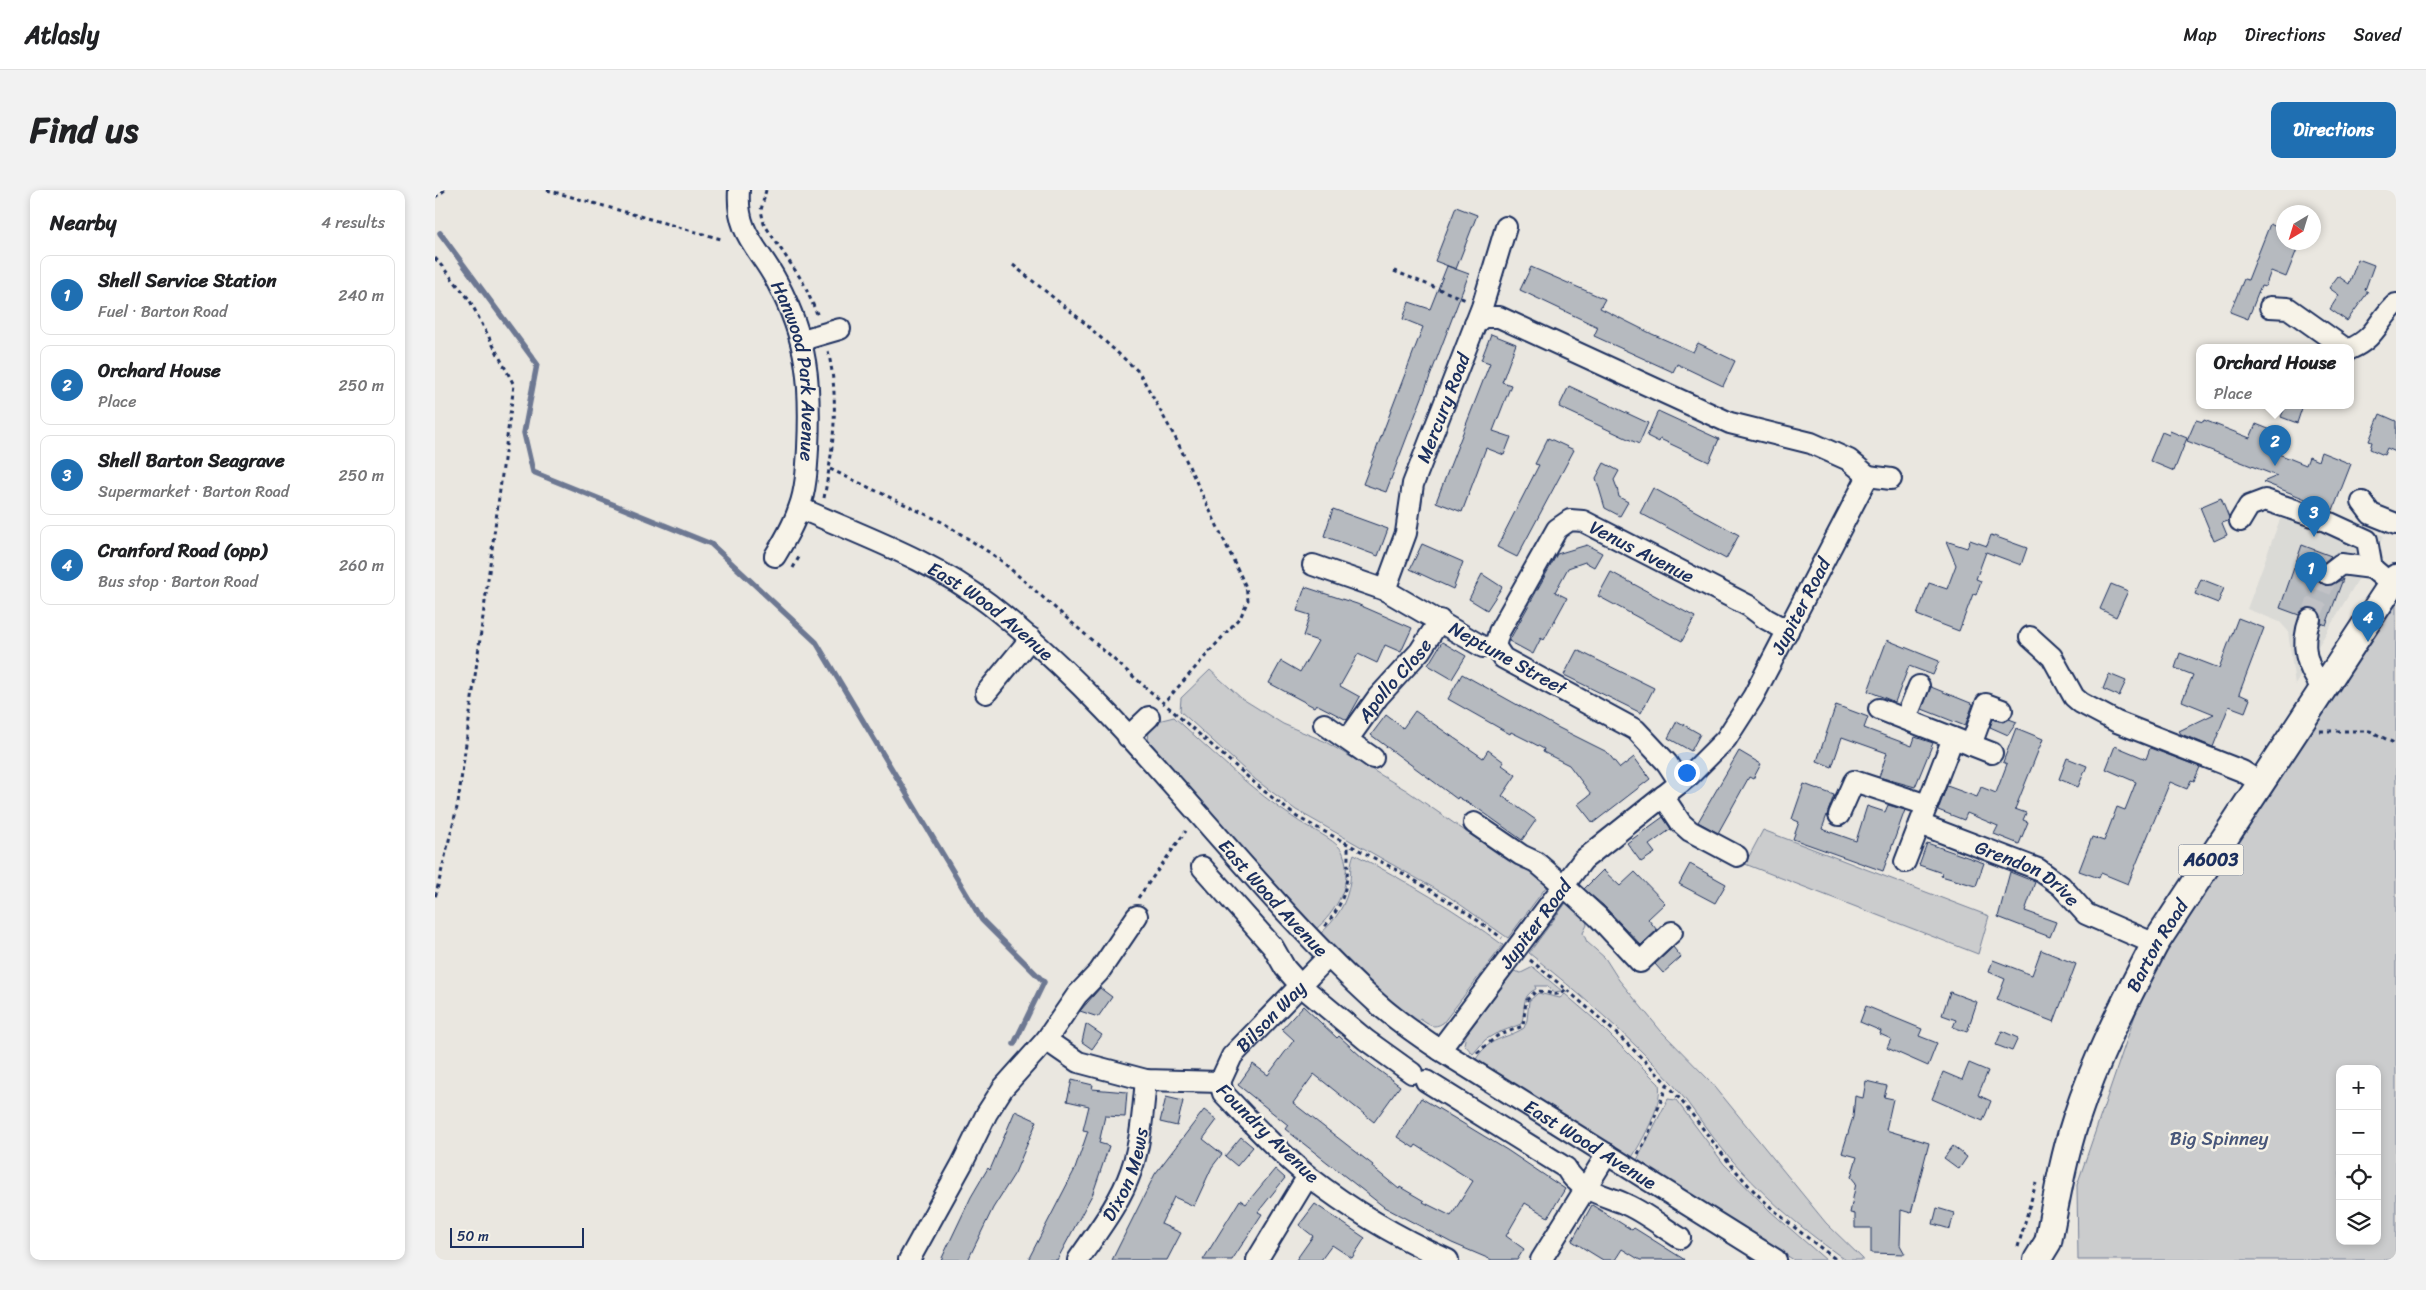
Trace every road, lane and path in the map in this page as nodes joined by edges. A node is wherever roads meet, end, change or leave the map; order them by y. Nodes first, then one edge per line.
1 (445, 190) edge
2 (547, 190) edge
3 (739, 190) edge
4 (766, 190) edge
5 (435, 197) edge
6 (1507, 227) dead end
7 (721, 240) dead end
8 (435, 258) edge
9 (1013, 265) dead end
10 (1394, 271) dead end
11 (2396, 304) edge
12 (2270, 307) dead end
13 (1479, 315) junction
14 (819, 318) dead end
15 (840, 329) dead end
16 (802, 340) junction
17 (2339, 344) edge
18 (2354, 346) edge
19 (827, 349) dead end
20 (830, 469) junction
21 (1868, 476) junction
22 (1891, 479) dead end
23 (823, 502) dead end
24 (2362, 502) dead end
25 (800, 508) junction
26 (2240, 521) dead end
27 (2396, 524) edge
28 (775, 556) dead end
29 (1313, 565) dead end
30 (2329, 574) dead end
31 (2386, 577) edge
32 (1385, 590) junction
33 (2310, 619) tunnel mouth
34 (1440, 620) junction
35 (1788, 631) junction
36 (2030, 637) dead end
37 (1031, 638) junction
38 (1495, 646) junction
39 (1919, 686) dead end
40 (2323, 689) junction
41 (986, 693) dead end
42 (1164, 702) junction
43 (1879, 709) dead end
44 (2002, 710) dead end
45 (1149, 717) joint
46 (1906, 718) junction
47 (1324, 724) dead end
48 (2323, 732) dead end
49 (1128, 737) junction
50 (1348, 739) junction
51 (1962, 741) junction
52 (2396, 744) edge
53 (1992, 753) dead end
54 (1373, 758) dead end
55 (1680, 783) junction
56 (2261, 783) junction
57 (1663, 796) junction
58 (1927, 805) junction
59 (1839, 815) dead end
60 (1474, 823) dead end
61 (1919, 824) junction
62 (1348, 845) junction
63 (1737, 856) dead end
64 (1905, 862) dead end
65 (1202, 867) dead end
66 (1564, 886) junction
67 (435, 898) edge
68 (1137, 916) dead end
69 (1320, 931) dead end
70 (1672, 932) dead end
71 (1506, 942) dead end
72 (2155, 944) junction
73 (1524, 955) dead end
74 (1328, 957) junction
75 (1300, 985) junction
76 (1566, 989) junction
77 (1046, 1040) junction
78 (1439, 1050) junction
79 (1472, 1060) dead end
80 (1146, 1080) junction
81 (1220, 1082) junction
82 (1667, 1085) junction
83 (1607, 1154) junction
84 (1634, 1161) dead end
85 (1308, 1176) junction
86 (1587, 1188) junction
87 (1680, 1238) dead end
88 (2048, 1254) edge
89 (1834, 1259) edge
90 (909, 1260) edge
91 (1078, 1260) edge
92 (1257, 1260) edge
93 (1448, 1260) edge
94 (1541, 1260) edge
95 (1776, 1260) edge

1 - 5 path
2 - 7 path
3 - 16 street, Hanwood Park Avenue
4 - 14 path
6 - 13 street, Mercury Road
8 - 67 path
9 - 42 path
10 - 13 path
11 - 18 street
12 - 17 street
13 - 21 street
13 - 32 street, Mercury Road
15 - 16 street
16 - 25 street, Hanwood Park Avenue
19 - 20 path
20 - 23 path
20 - 42 path
21 - 22 street
21 - 35 street, Jupiter Road
24 - 27 street
25 - 28 street, Hanwood Park Avenue
25 - 37 street, East Wood Avenue
26 - 31 street
29 - 32 street, Neptune Street
30 - 31 street
31 - 40 main road, Barton Road / A6003
32 - 34 street, Neptune Street
33 - 40 street
34 - 38 street, Neptune Street
34 - 50 street, Apollo Close
35 - 38 street, Venus Avenue
35 - 55 street, Jupiter Road
36 - 56 street
37 - 41 street
37 - 49 street, East Wood Avenue
38 - 55 street, Neptune Street
39 - 46 street
40 - 56 main road, Barton Road / A6003
42 - 45 path
42 - 62 path
43 - 46 street
44 - 51 street
45 - 49 street
46 - 51 street
47 - 50 street, Apollo Close
48 - 52 path
49 - 74 street, East Wood Avenue
50 - 54 street, Apollo Close
51 - 53 street
51 - 58 street
55 - 57 street, Jupiter Road
56 - 72 main road, Barton Road / A6003
57 - 63 street
57 - 66 street, Jupiter Road
58 - 59 street
58 - 61 street
60 - 66 street
61 - 64 street
61 - 72 street, Grendon Drive
62 - 69 path
62 - 71 path
65 - 75 street
66 - 70 street
66 - 78 street, Jupiter Road
68 - 77 street
72 - 88 main road, Barton Road / A6003
73 - 76 path
74 - 75 street, Bilson Way
74 - 78 street, East Wood Avenue
75 - 81 street, Bilson Way
75 - 86 street
76 - 79 path
76 - 82 path
77 - 80 street, Foundry Avenue
77 - 90 street
78 - 83 street, East Wood Avenue
80 - 81 street, Foundry Avenue
80 - 91 street, Dixon Mews
81 - 85 street, Foundry Avenue
82 - 84 path
82 - 89 path
83 - 86 street
83 - 95 street, East Wood Avenue
85 - 92 street
85 - 93 street, Foundry Avenue
86 - 87 street
86 - 94 street

